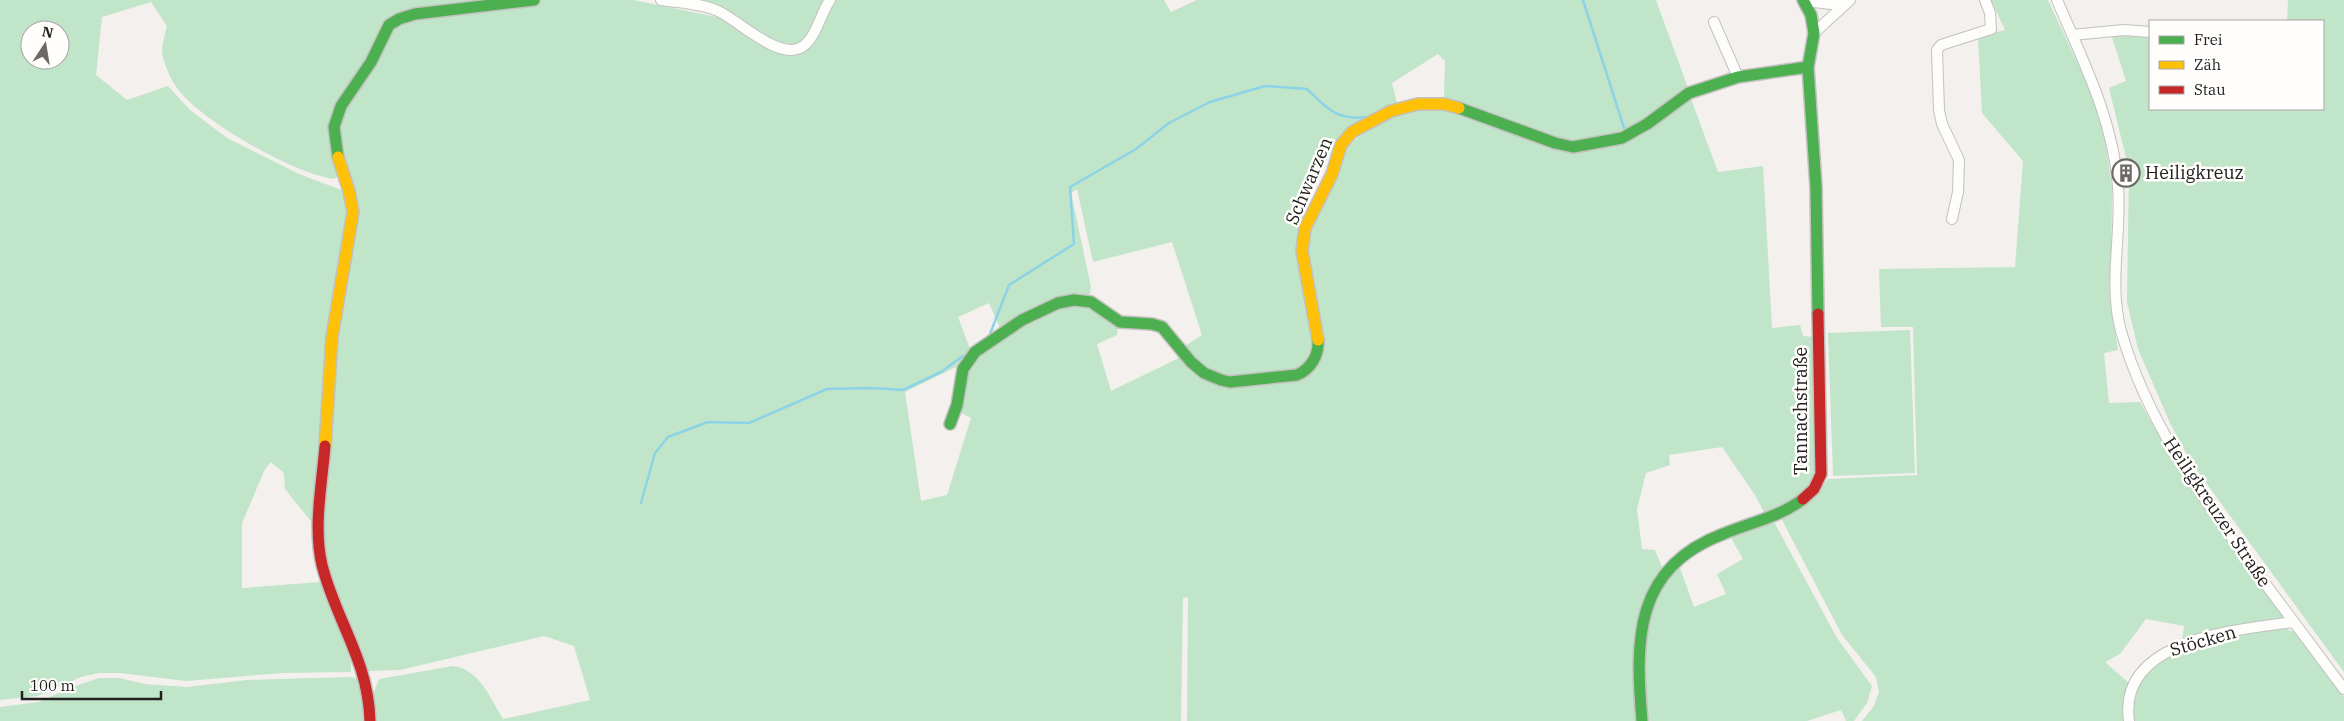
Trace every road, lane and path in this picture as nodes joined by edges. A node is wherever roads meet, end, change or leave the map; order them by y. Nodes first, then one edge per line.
1 (534, 0) edge
2 (661, 0) edge
3 (830, 0) edge
4 (1985, 0) edge
5 (2057, 0) edge
6 (1804, 1) edge
7 (1848, 1) edge
8 (1714, 22) dead end
9 (2149, 32) edge
10 (1814, 33) junction
11 (2072, 35) junction
12 (1808, 67) junction
13 (1738, 77) junction
14 (1952, 220) dead end
15 (950, 424) dead end
16 (2293, 622) junction
17 (2344, 689) edge
18 (370, 721) edge
19 (1642, 721) edge
20 (2129, 721) edge

1 - 18 street
2 - 3 street
4 - 14 street
5 - 11 street, Heiligkreuzer Straße
6 - 7 street
6 - 10 street, Tannachstraße
7 - 10 street
8 - 13 street
9 - 11 street
10 - 12 street, Tannachstraße
11 - 16 street, Heiligkreuzer Straße
12 - 13 street
12 - 19 street, Tannachstraße
13 - 15 street, Schwarzen
16 - 17 street, Heiligkreuzer Straße
16 - 20 street, Stöcken

